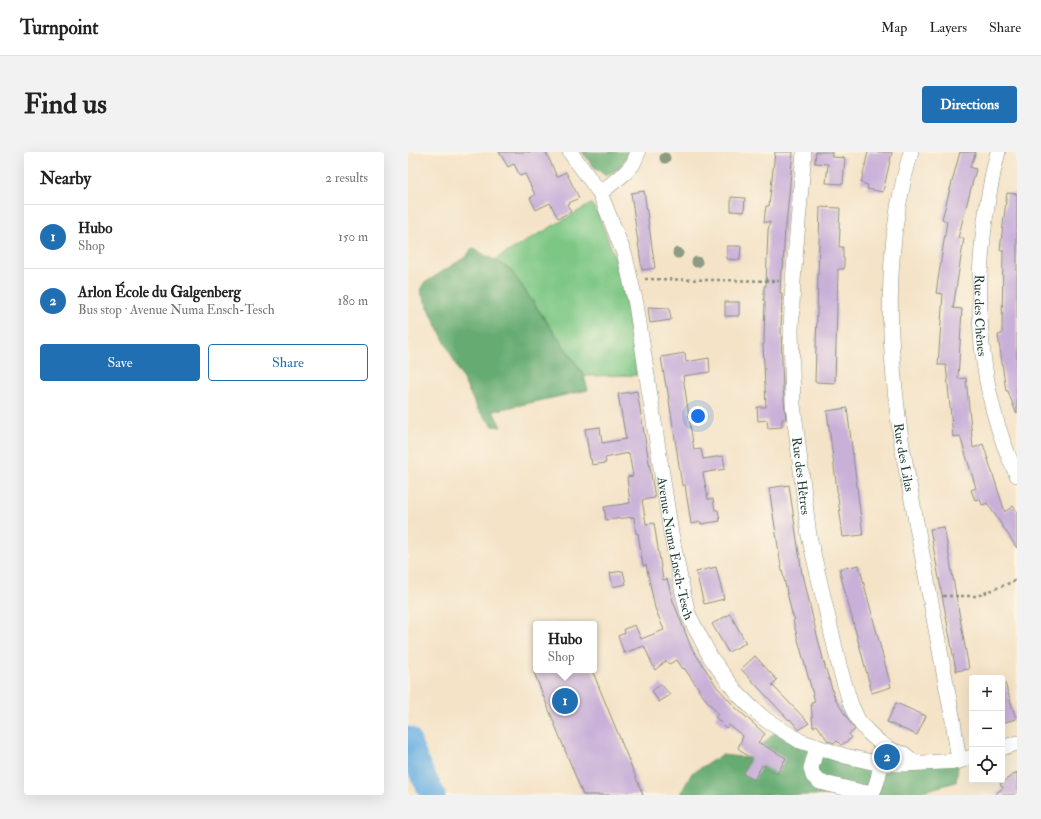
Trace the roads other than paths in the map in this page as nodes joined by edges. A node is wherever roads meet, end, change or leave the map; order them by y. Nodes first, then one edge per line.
1 (570, 152) edge
2 (638, 152) edge
3 (804, 152) edge
4 (911, 152) edge
5 (998, 152) edge
6 (600, 192) junction
7 (1017, 475) edge
8 (1017, 744) edge
9 (817, 747) junction
10 (1005, 747) edge
11 (966, 759) edge
12 (915, 763) junction
13 (881, 764) junction

1 - 6 street, Avenue Numa Ensch-Tesch
2 - 6 street
3 - 12 street, Rue des Hêtres
4 - 11 street, Rue des Lilas
5 - 7 street, Rue des Chênes
6 - 9 street, Avenue Numa Ensch-Tesch
8 - 10 street
9 - 13 street, Avenue Numa Ensch-Tesch
9 - 13 street
11 - 12 street, Avenue Numa Ensch-Tesch
12 - 13 street, Avenue Numa Ensch-Tesch

